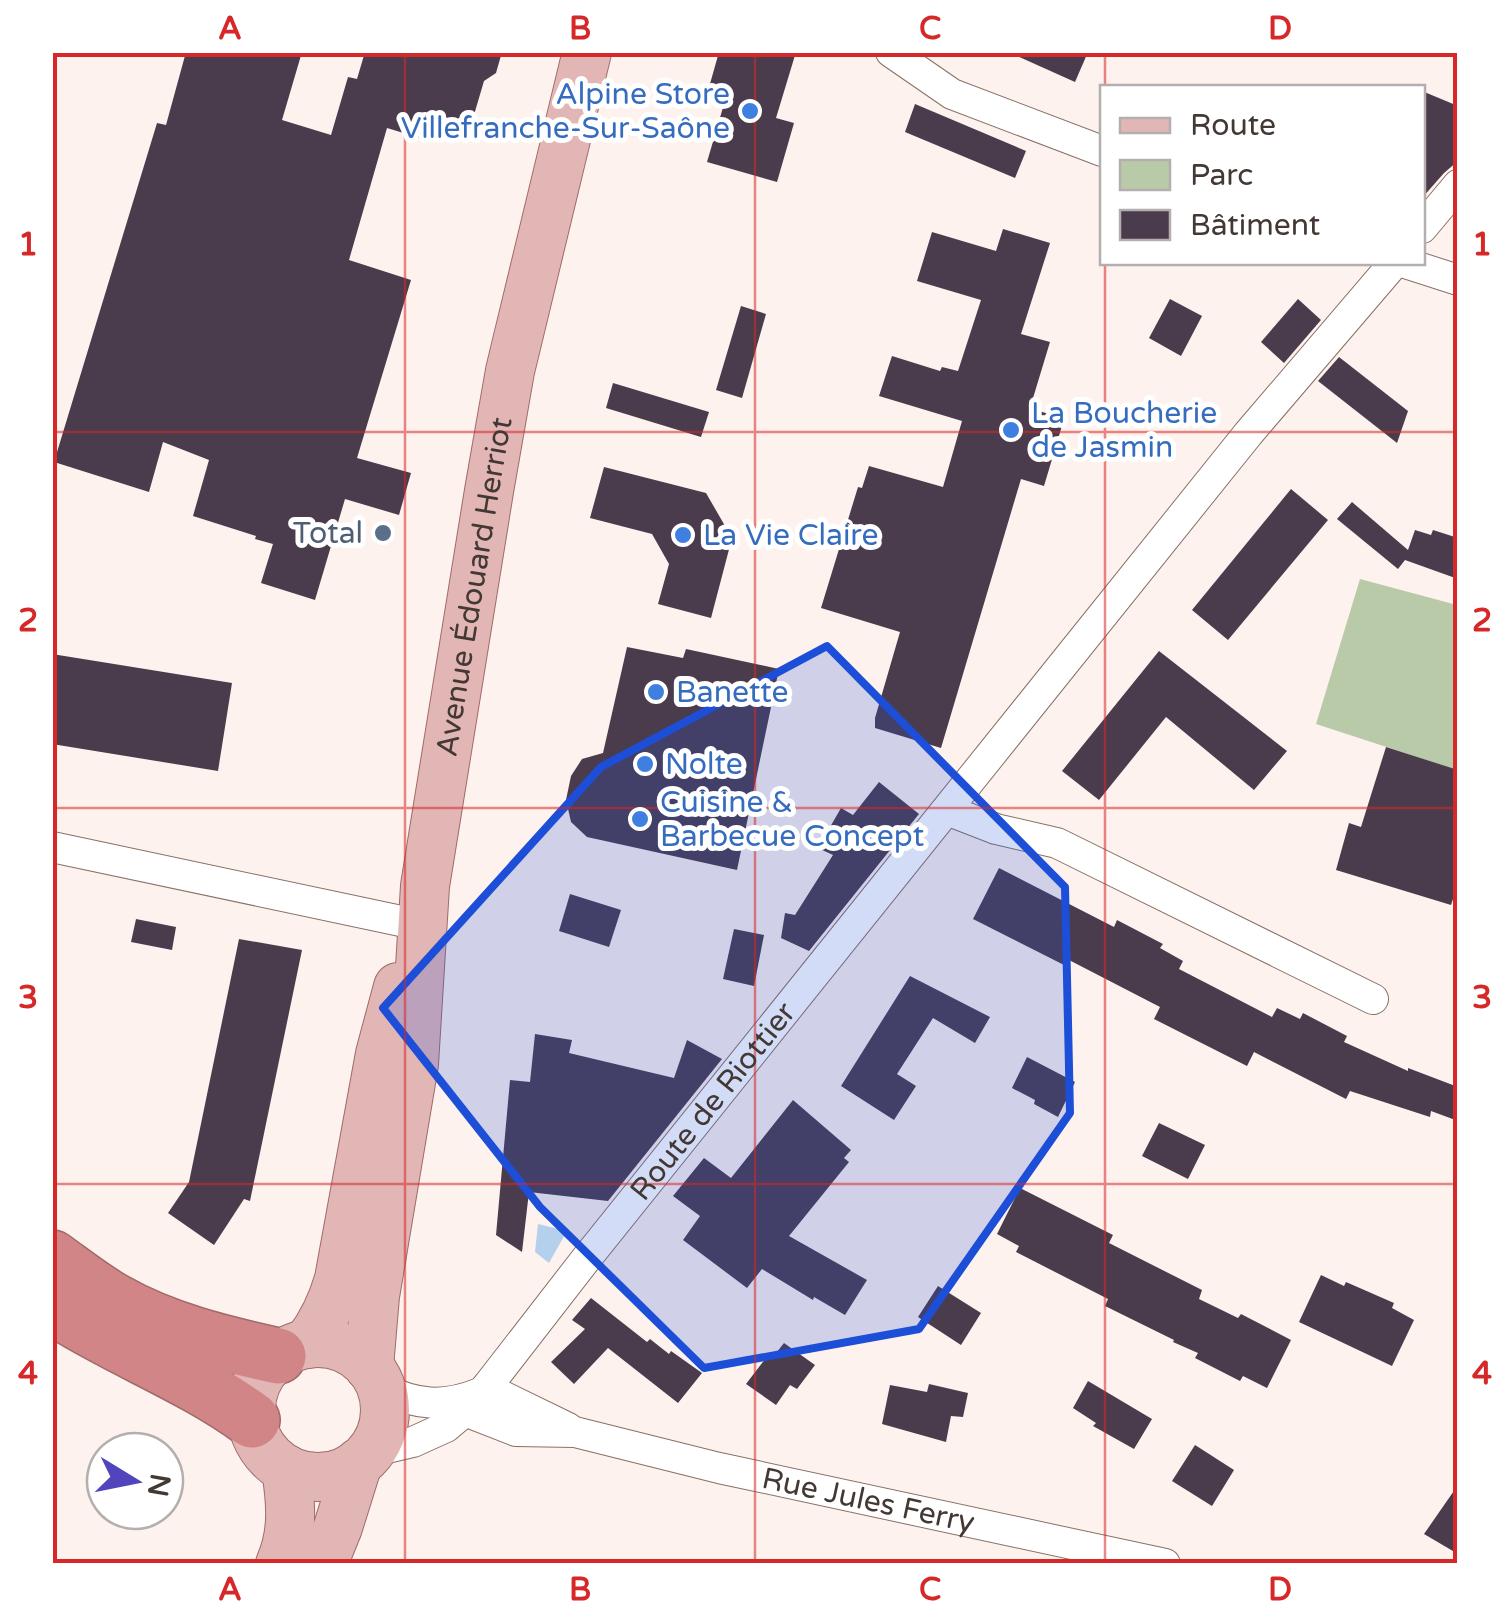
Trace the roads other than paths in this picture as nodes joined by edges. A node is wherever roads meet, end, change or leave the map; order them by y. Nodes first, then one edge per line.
1 (587, 52) edge
2 (621, 52) edge
3 (892, 52) edge
4 (1100, 150) edge
5 (1458, 185) edge
6 (1425, 224) edge
7 (1395, 265) edge
8 (1408, 265) edge
9 (1458, 280) edge
10 (532, 288) junction
11 (946, 810) junction
12 (52, 846) edge
13 (420, 905) junction
14 (1372, 998) dead end
15 (52, 1258) edge
16 (52, 1304) edge
17 (292, 1350) junction
18 (375, 1377) junction
19 (478, 1397) junction
20 (252, 1420) junction
21 (364, 1458) junction
22 (286, 1469) junction
23 (280, 1564) edge
24 (323, 1564) edge
25 (1166, 1564) edge

1 - 10 main road, Avenue Édouard Herriot
2 - 10 main road, Avenue Édouard Herriot
3 - 4 street
5 - 6 street
7 - 11 street, Route de Riottier
8 - 9 street
10 - 13 main road, Avenue Édouard Herriot
11 - 14 street
11 - 19 street, Route de Riottier
12 - 13 street
13 - 17 main road, Avenue Édouard Herriot
13 - 18 main road, Avenue Édouard Herriot
15 - 17 highway
16 - 20 highway
17 - 18 main road
17 - 20 main road
18 - 19 street
18 - 21 main road
19 - 21 street, Route de Riottier
19 - 25 street, Rue Jules Ferry
20 - 22 main road
21 - 22 main road
21 - 24 main road
22 - 23 main road

